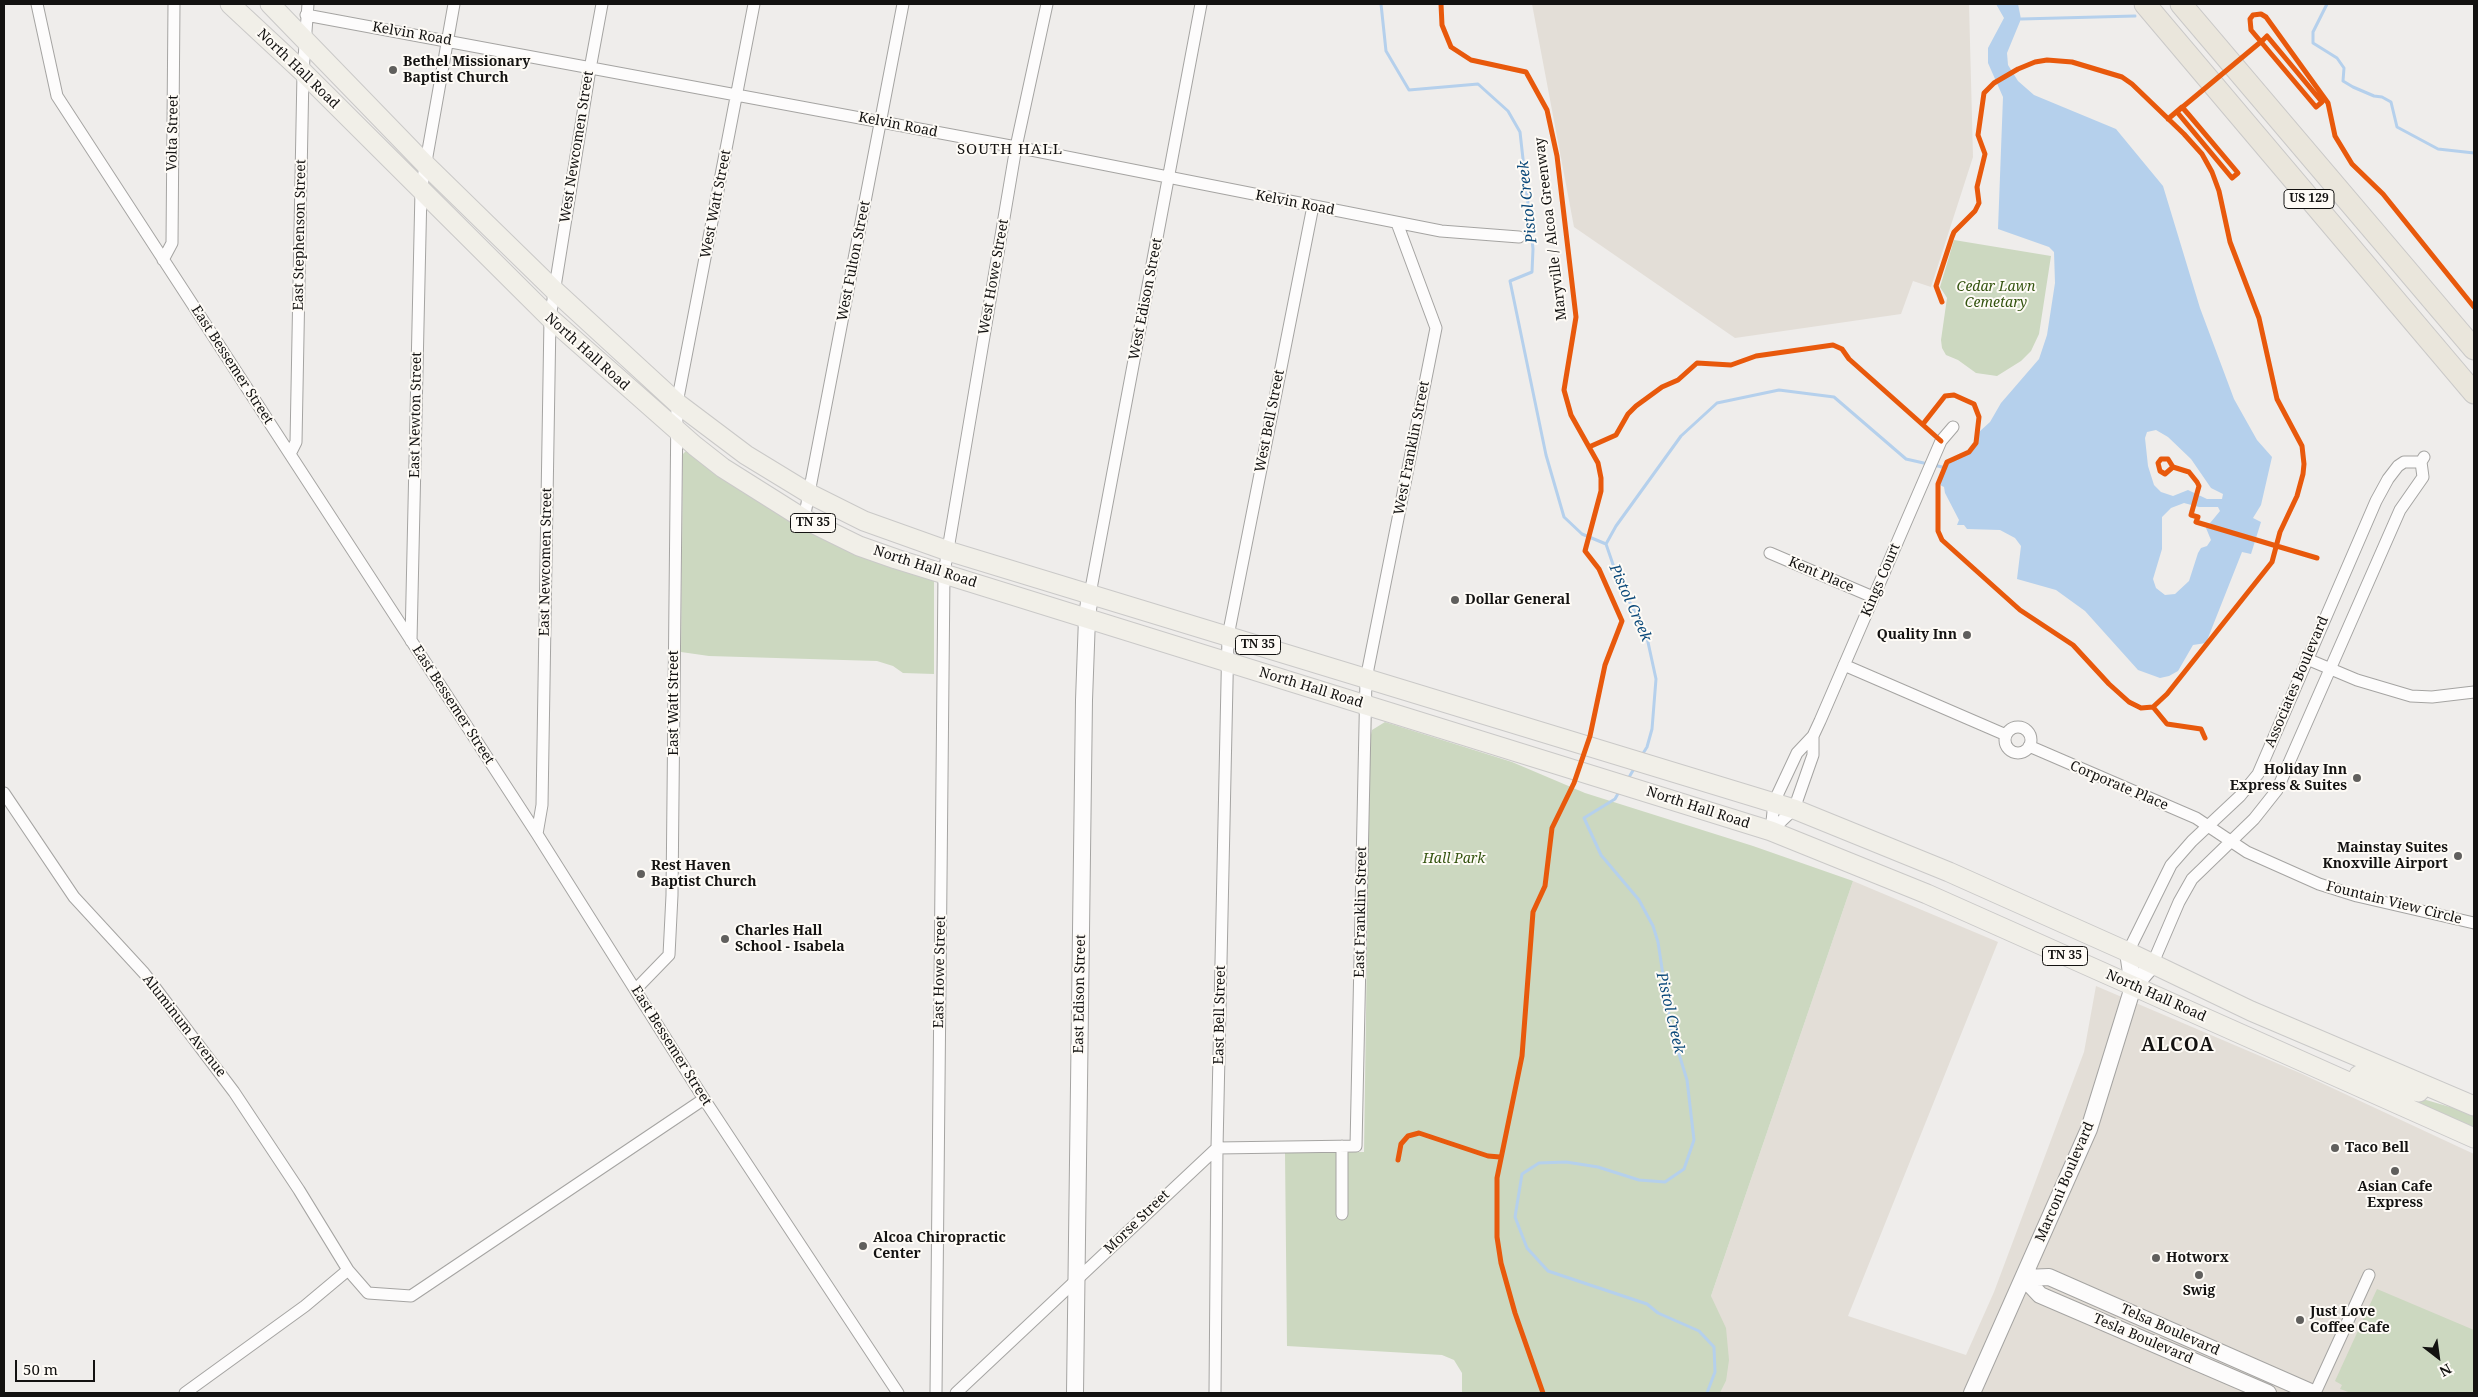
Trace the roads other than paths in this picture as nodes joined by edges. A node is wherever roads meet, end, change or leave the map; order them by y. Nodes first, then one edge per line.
1 (37, 4) edge
2 (174, 4) edge
3 (230, 4) edge
4 (270, 4) edge
5 (454, 4) edge
6 (602, 4) edge
7 (754, 4) edge
8 (902, 4) edge
9 (1047, 4) edge
10 (1201, 4) edge
11 (2145, 4) edge
12 (2181, 4) edge
13 (307, 9) edge
14 (305, 38) junction
15 (447, 40) junction
16 (590, 69) junction
17 (303, 72) junction
18 (737, 94) junction
19 (880, 122) junction
20 (1016, 147) junction
21 (426, 164) junction
22 (1168, 176) junction
23 (420, 190) junction
24 (1313, 206) junction
25 (1397, 223) junction
26 (1519, 237) dead end
27 (163, 260) junction
28 (554, 290) junction
29 (550, 318) junction
30 (2474, 349) edge
31 (2474, 393) edge
32 (677, 403) junction
33 (1953, 427) dead end
34 (677, 432) junction
35 (290, 454) junction
36 (810, 494) junction
37 (804, 519) junction
38 (948, 551) junction
39 (1770, 553) dead end
40 (944, 573) junction
41 (1090, 594) junction
42 (1873, 597) junction
43 (1087, 618) junction
44 (1228, 636) junction
45 (411, 641) junction
46 (2307, 659) junction
47 (1228, 662) junction
48 (1844, 665) junction
49 (2330, 670) junction
50 (1366, 679) junction
51 (2474, 692) edge
52 (1366, 705) junction
53 (2006, 735) junction
54 (1813, 736) junction
55 (2029, 746) junction
56 (4, 793) edge
57 (1774, 802) junction
58 (1794, 809) junction
59 (2209, 825) junction
60 (1771, 832) junction
61 (537, 834) junction
62 (2230, 840) junction
63 (2474, 923) edge
64 (2128, 952) junction
65 (2152, 965) junction
66 (2133, 987) junction
67 (636, 989) junction
68 (2445, 1095) junction
69 (704, 1099) junction
70 (2474, 1106) edge
71 (2474, 1138) edge
72 (1342, 1146) junction
73 (1217, 1148) junction
74 (1342, 1214) dead end
75 (348, 1270) junction
76 (2369, 1275) dead end
77 (2024, 1278) junction
78 (1077, 1279) junction
79 (1983, 1372) junction
80 (185, 1393) edge
81 (898, 1393) edge
82 (936, 1393) edge
83 (956, 1393) edge
84 (1075, 1393) edge
85 (1215, 1393) edge
86 (1972, 1393) edge
87 (1976, 1393) edge
88 (2268, 1393) edge
89 (2314, 1393) edge

1 - 27 street, East Bessemer Street
2 - 27 street, Volta Street
3 - 17 main road, North Hall Road / TN 35
4 - 14 main road, North Hall Road / TN 35
5 - 15 street, East Newton Street
6 - 16 street, West Newcomen Street
7 - 18 street, West Watt Street
8 - 19 street, West Fulton Street
9 - 20 street, West Howe Street
10 - 22 street, West Edison Street
11 - 31 highway, US 129
12 - 30 highway, US 129
13 - 14 street, East Stephenson Street
13 - 15 street, Kelvin Road
14 - 17 street, East Stephenson Street
14 - 21 main road, North Hall Road / TN 35
15 - 16 street, Kelvin Road
15 - 21 street, East Newton Street
16 - 18 street, Kelvin Road
16 - 28 street, West Newcomen Street
17 - 23 main road, North Hall Road / TN 35
17 - 35 street, East Stephenson Street
18 - 19 street, Kelvin Road
18 - 32 street, West Watt Street
19 - 20 street, Kelvin Road
19 - 36 street, West Fulton Street
20 - 22 street, Kelvin Road
20 - 38 street, West Howe Street
21 - 23 street, East Newton Street
21 - 28 main road, North Hall Road / TN 35
22 - 24 street, Kelvin Road
22 - 41 street, West Edison Street
23 - 29 main road, North Hall Road / TN 35
23 - 45 street, East Newton Street
24 - 25 street, Kelvin Road
24 - 44 street, West Bell Street
25 - 26 street, Kelvin Road
25 - 50 street, West Franklin Street
27 - 35 street, East Bessemer Street
28 - 29 street, East Newcomen Street
28 - 32 main road, North Hall Road / TN 35
29 - 34 main road, North Hall Road / TN 35
29 - 61 street, East Newcomen Street
32 - 34 street, East Watt Street
32 - 36 main road, North Hall Road / TN 35
33 - 42 street, Kings Court
34 - 37 main road, North Hall Road / TN 35
34 - 67 street, East Watt Street
35 - 45 street, East Bessemer Street
36 - 37 street, West Fulton Street
36 - 38 main road, North Hall Road / TN 35
37 - 40 main road, North Hall Road / TN 35
38 - 40 street, East Howe Street
38 - 41 main road, North Hall Road / TN 35
39 - 42 street, Kent Place
40 - 43 main road, North Hall Road / TN 35
40 - 82 street, East Howe Street
41 - 43 main road, East Edison Street
41 - 44 main road, North Hall Road / TN 35
42 - 48 street, Kings Court
43 - 47 main road, North Hall Road / TN 35
43 - 78 main road, East Edison Street
44 - 47 street, East Bell Street
44 - 50 main road, North Hall Road / TN 35
45 - 61 street, East Bessemer Street
46 - 49 street
46 - 49 street, Associates Boulevard
46 - 59 street, Associates Boulevard
47 - 52 main road, North Hall Road / TN 35
47 - 73 street, East Bell Street
48 - 53 street
48 - 54 street, Kings Court
49 - 51 street
49 - 62 street, Associates Boulevard
50 - 52 street, East Franklin Street
50 - 57 main road, North Hall Road / TN 35
52 - 60 main road, North Hall Road / TN 35
52 - 72 street, East Franklin Street
53 - 55 street, Corporate Place
53 - 55 street
54 - 57 street, Kings Court
54 - 58 street, Kings Court
55 - 59 street, Corporate Place
56 - 75 street, Aluminum Avenue
57 - 58 main road, North Hall Road / TN 35
57 - 60 street, Kings Court
58 - 60 street, Kings Court
58 - 64 main road, North Hall Road / TN 35
59 - 62 street, Fountain View Circle
59 - 64 street, Associates Boulevard
60 - 66 main road, North Hall Road / TN 35
61 - 67 street, East Bessemer Street
62 - 63 street, Fountain View Circle
62 - 65 street, Associates Boulevard
64 - 65 main road, North Hall Road / TN 35
64 - 66 main road, Marconi Boulevard
65 - 66 main road, Marconi Boulevard
65 - 68 main road, North Hall Road / TN 35
66 - 68 main road
66 - 71 main road, North Hall Road / TN 35
66 - 77 main road, Marconi Boulevard
67 - 69 street, East Bessemer Street
68 - 70 main road, North Hall Road / TN 35
69 - 75 street, Aluminum Avenue
69 - 81 street, East Bessemer Street
72 - 73 street
72 - 74 street
73 - 78 street, Morse Street
73 - 85 street, East Bell Street
75 - 80 street
76 - 89 street
77 - 79 main road, Marconi Boulevard
77 - 88 main road, Tesla Boulevard
77 - 89 main road, Telsa Boulevard
78 - 83 street, Morse Street
78 - 84 main road, East Edison Street
79 - 86 main road, Marconi Boulevard
79 - 87 main road, Marconi Boulevard

